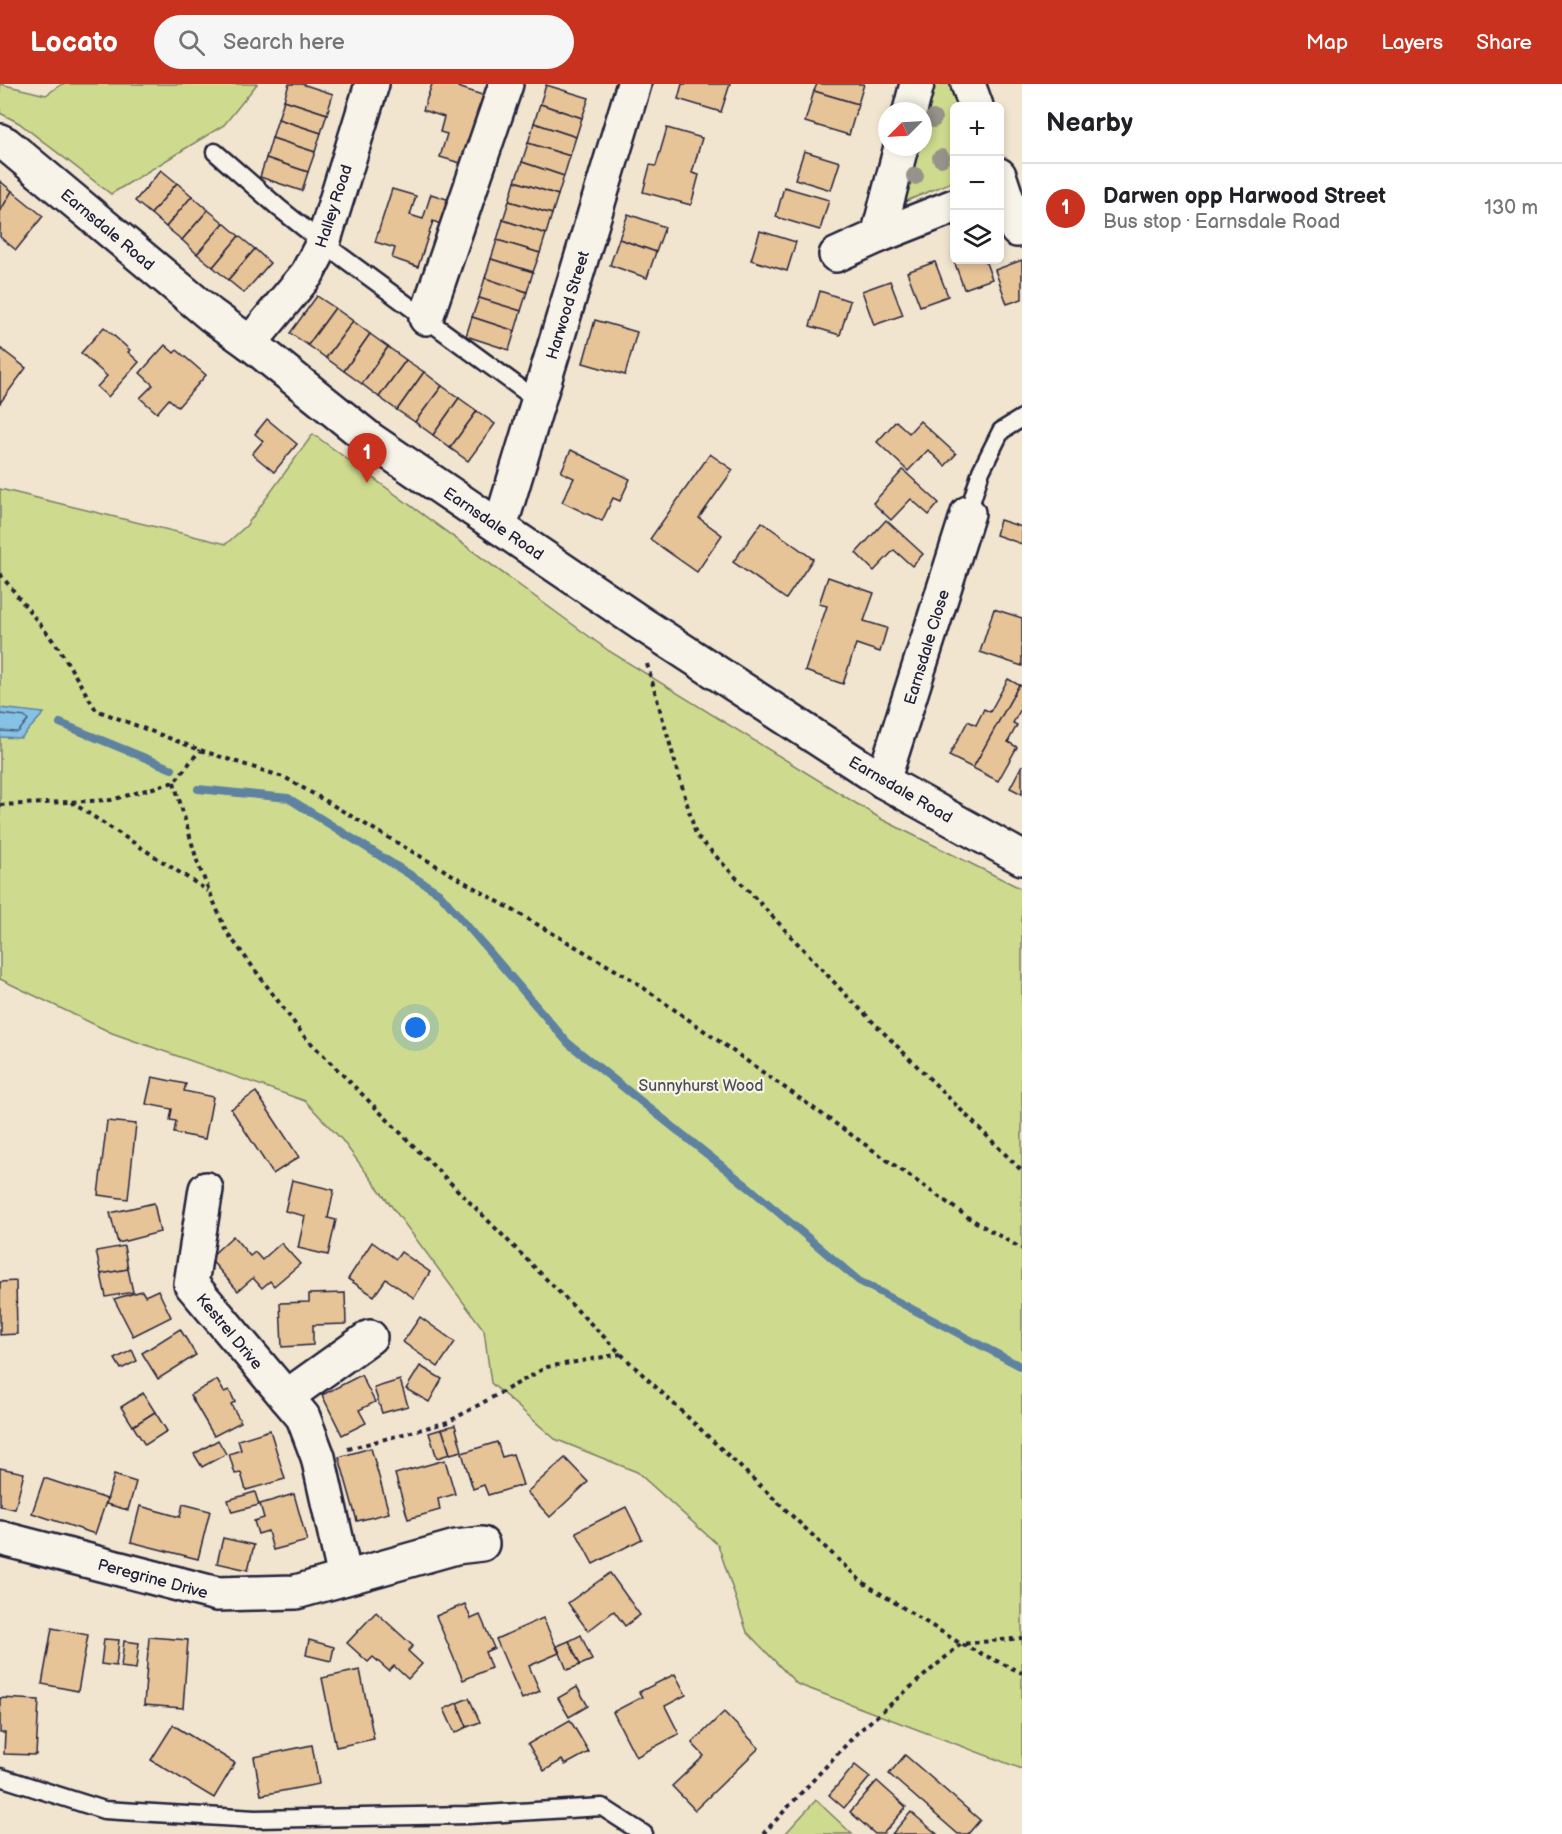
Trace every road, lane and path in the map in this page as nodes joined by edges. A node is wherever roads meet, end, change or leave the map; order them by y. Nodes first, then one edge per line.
1 (372, 84) edge
2 (507, 84) edge
3 (634, 84) edge
4 (917, 84) edge
5 (968, 84) edge
6 (912, 102) edge
7 (975, 102) edge
8 (0, 141) edge
9 (215, 152) dead end
10 (899, 156) edge
11 (1004, 193) edge
12 (950, 208) edge
13 (1017, 230) dead end
14 (878, 236) junction
15 (323, 243) junction
16 (836, 255) dead end
17 (426, 318) junction
18 (250, 344) junction
19 (538, 401) junction
20 (1022, 418) edge
21 (968, 513) joint
22 (500, 527) junction
23 (0, 574) edge
24 (642, 624) junction
25 (200, 750) junction
26 (884, 781) junction
27 (174, 782) junction
28 (70, 802) junction
29 (0, 805) edge
30 (1022, 858) edge
31 (208, 891) junction
32 (1022, 1171) edge
33 (206, 1189) dead end
34 (1022, 1249) edge
35 (370, 1337) dead end
36 (621, 1354) junction
37 (286, 1397) junction
38 (318, 1457) junction
39 (0, 1538) edge
40 (482, 1544) dead end
41 (345, 1578) junction
42 (1022, 1638) edge
43 (961, 1644) junction
44 (1022, 1673) edge
45 (0, 1776) edge
46 (644, 1834) edge
47 (763, 1834) edge

1 - 15 street, Halley Road
2 - 17 street
3 - 19 street, Harwood Street
4 - 6 street
5 - 7 street
8 - 18 street, Earnsdale Road
9 - 15 lane
10 - 14 street
11 - 13 street
12 - 14 street
14 - 16 street
15 - 17 lane
15 - 18 street, Halley Road
17 - 19 lane
18 - 22 street, Earnsdale Road
19 - 22 street, Harwood Street
20 - 21 lane
21 - 26 street, Earnsdale Close
22 - 24 street, Earnsdale Road
23 - 25 path
24 - 26 street, Earnsdale Road
24 - 32 path
25 - 27 path
25 - 34 path
26 - 30 street, Earnsdale Road
27 - 28 path
27 - 31 path
28 - 29 path
28 - 31 path
31 - 36 path
33 - 37 street, Kestrel Drive
35 - 37 street
36 - 38 path
36 - 43 path
37 - 38 street, Kestrel Drive
38 - 41 street, Kestrel Drive
39 - 41 street, Peregrine Drive
40 - 41 street, Peregrine Drive
42 - 43 path
43 - 44 path
43 - 47 path
45 - 46 lane

